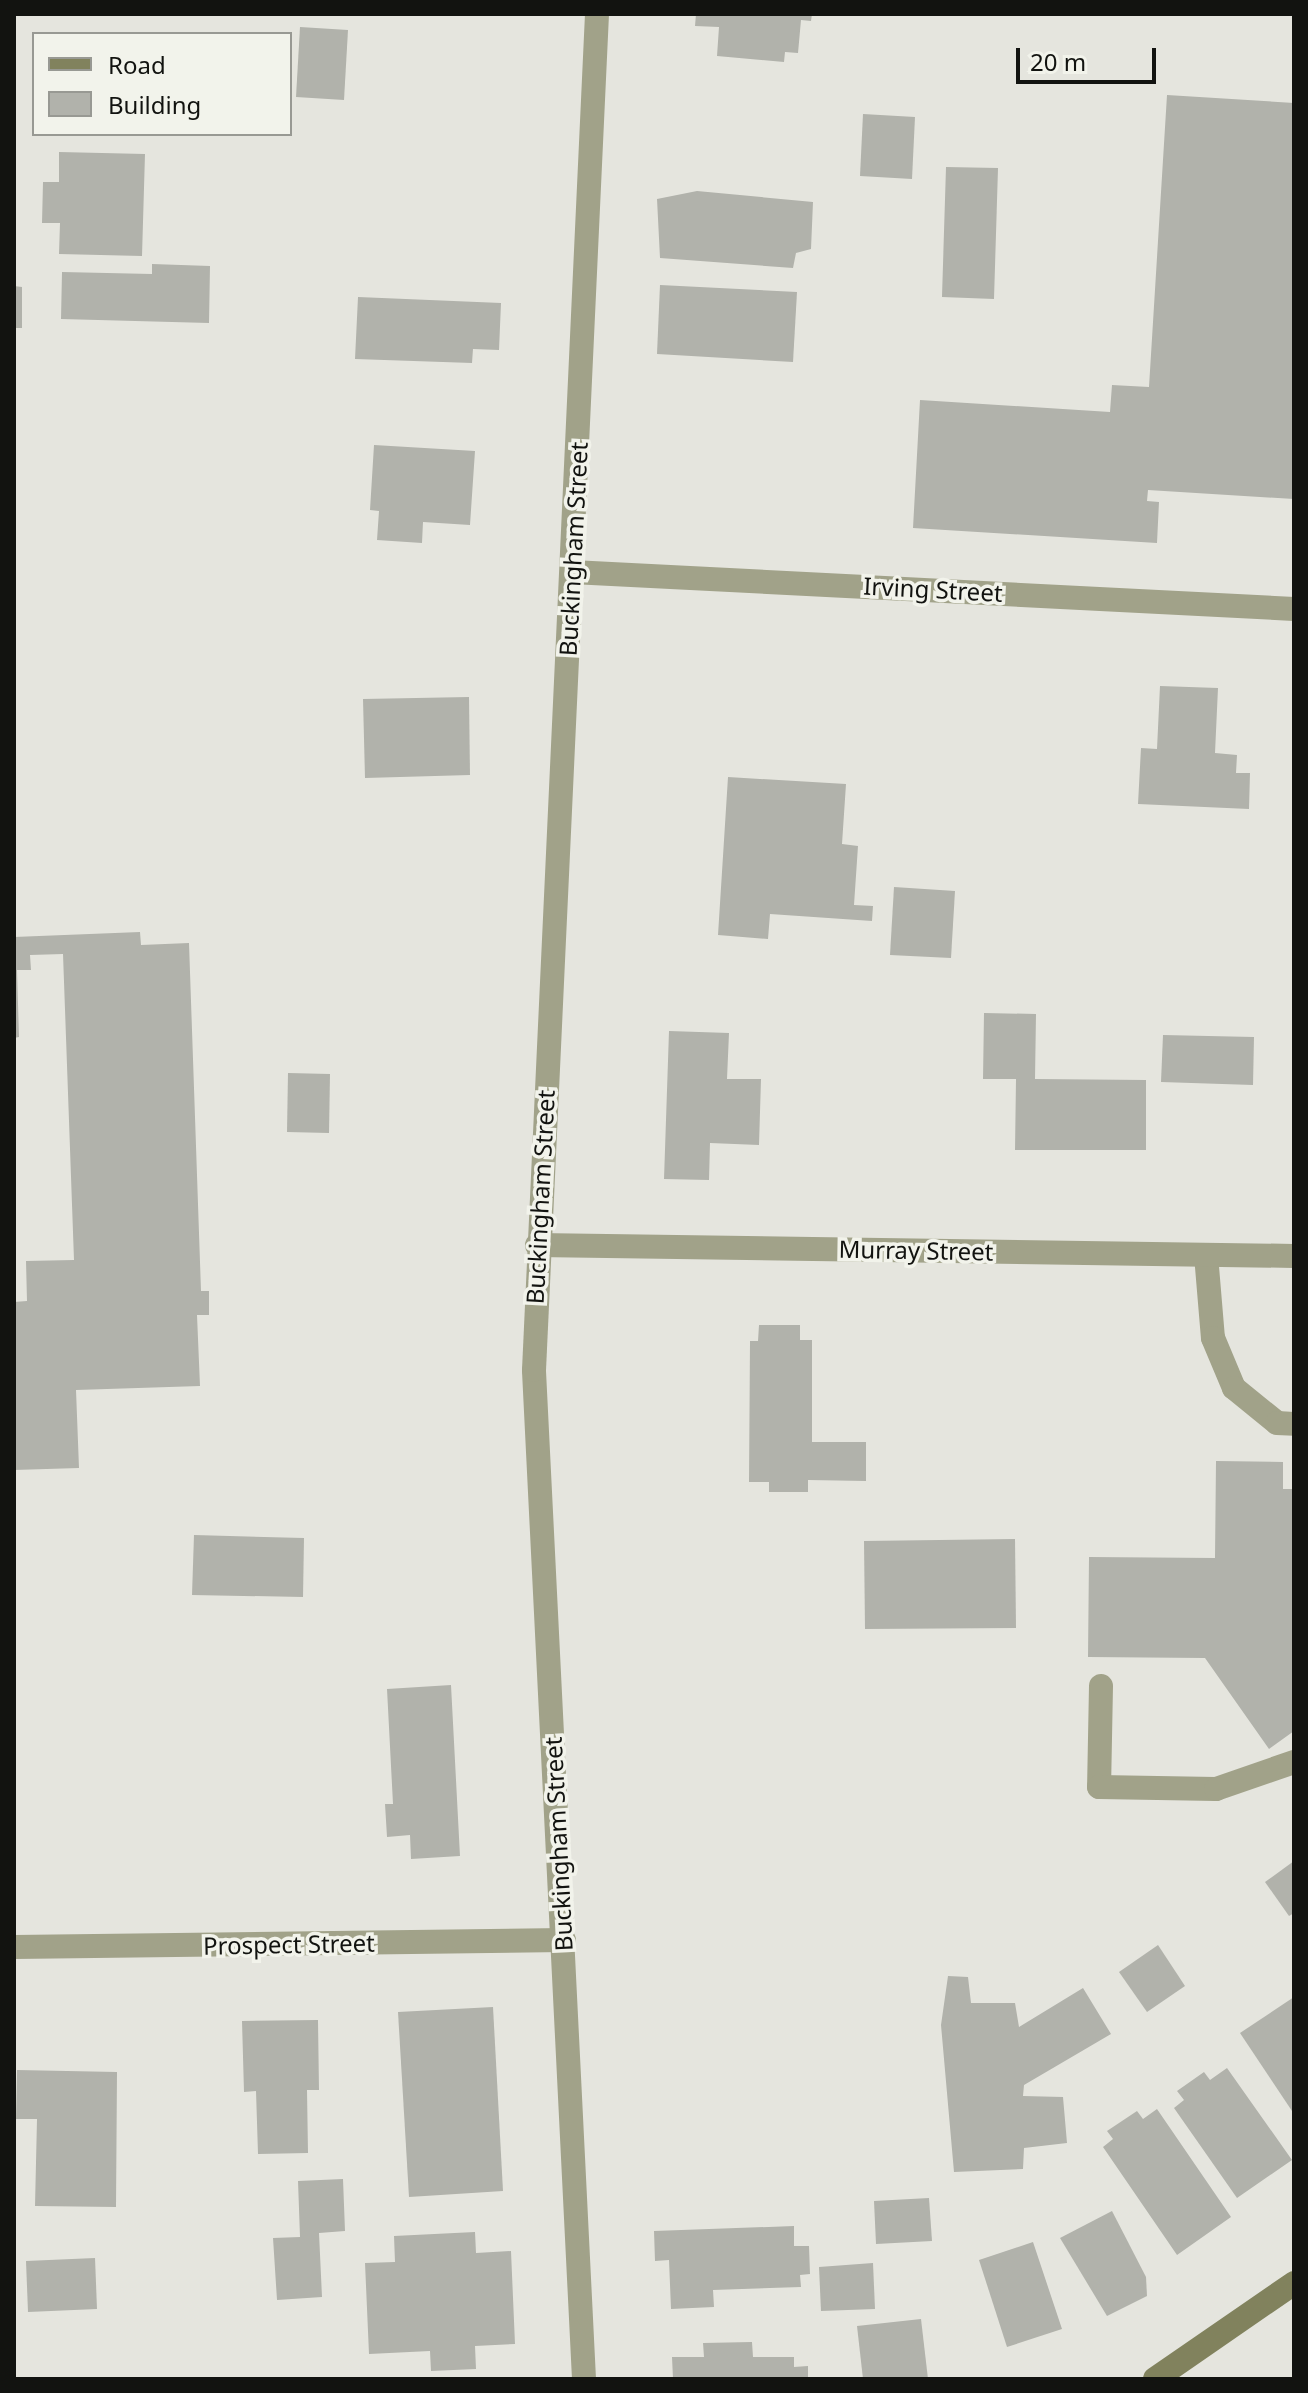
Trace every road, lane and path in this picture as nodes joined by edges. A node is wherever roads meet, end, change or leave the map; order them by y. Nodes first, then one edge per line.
1 (597, 14) edge
2 (572, 572) junction
3 (1294, 609) edge
4 (537, 1245) junction
5 (1206, 1255) junction
6 (1294, 1256) edge
7 (1294, 1424) edge
8 (1101, 1686) dead end
9 (1294, 1762) edge
10 (564, 1940) junction
11 (14, 1947) edge
12 (1294, 2283) edge
13 (584, 2379) edge
14 (1155, 2379) edge

1 - 2 street, Buckingham Street
2 - 3 street, Irving Street
2 - 4 street, Buckingham Street
4 - 5 street, Murray Street
4 - 10 street, Buckingham Street
5 - 6 street, Murray Street
5 - 7 street
8 - 9 street
10 - 11 street, Prospect Street
10 - 13 street, Buckingham Street
12 - 14 main road

